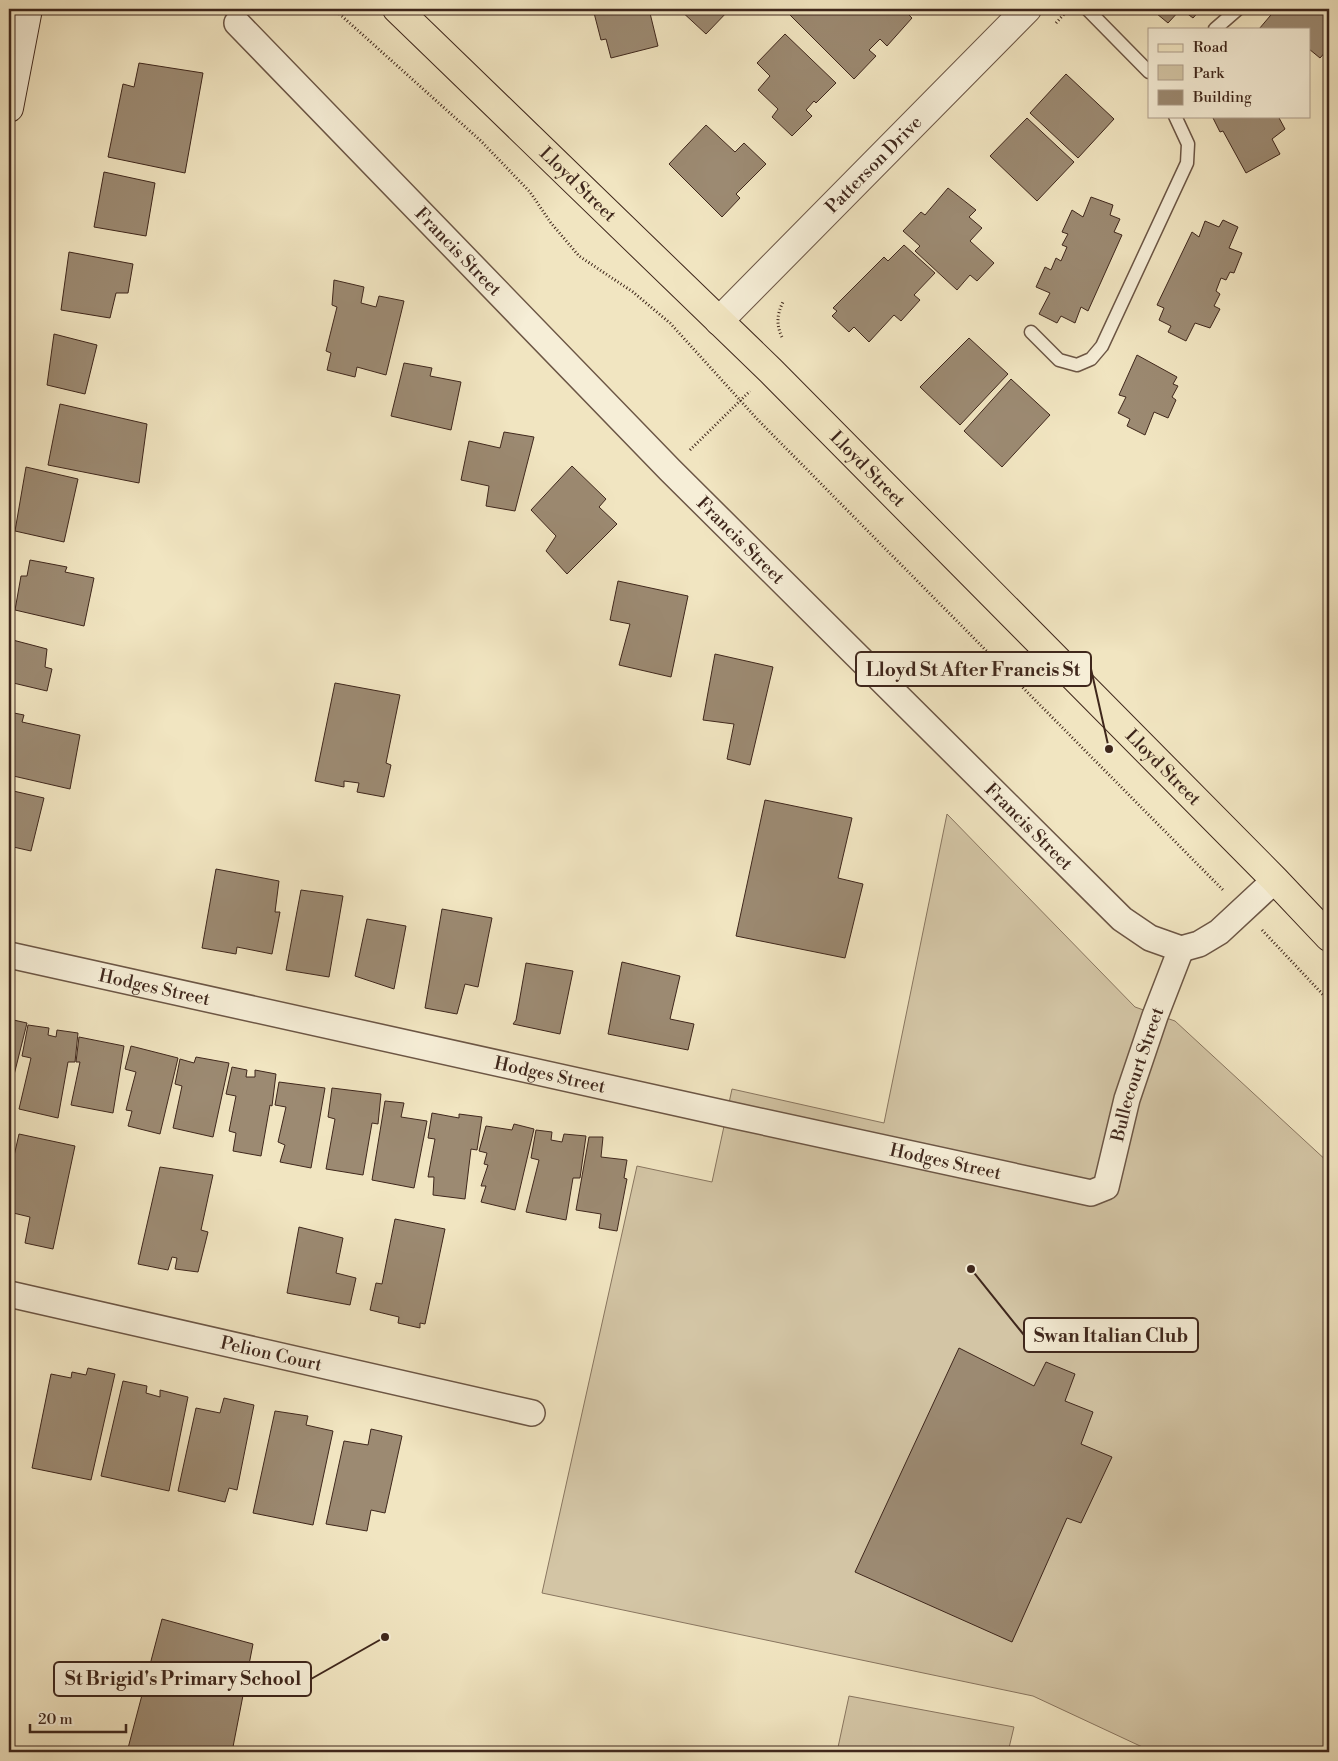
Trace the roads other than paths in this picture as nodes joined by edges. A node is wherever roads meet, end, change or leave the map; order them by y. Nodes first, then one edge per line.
1 (397, 9) edge
2 (1027, 9) edge
3 (1087, 9) edge
4 (1238, 9) edge
5 (28, 13) edge
6 (237, 23) dead end
7 (1216, 28) edge
8 (1148, 71) edge
9 (9, 108) edge
10 (1176, 118) edge
11 (719, 321) junction
12 (1031, 332) dead end
13 (1275, 880) junction
14 (1329, 937) edge
15 (1181, 949) junction
16 (9, 955) edge
17 (1091, 1193) joint
18 (9, 1294) edge
19 (532, 1413) dead end

1 - 11 main road, Lloyd Street
2 - 11 street, Patterson Drive
3 - 8 lane
4 - 7 lane
5 - 9 street
6 - 15 street, Francis Street
10 - 12 lane
11 - 13 main road, Lloyd Street
13 - 14 main road, Lloyd Street
13 - 15 street
15 - 17 street, Bullecourt Street
16 - 17 street, Hodges Street
18 - 19 street, Pelion Court

